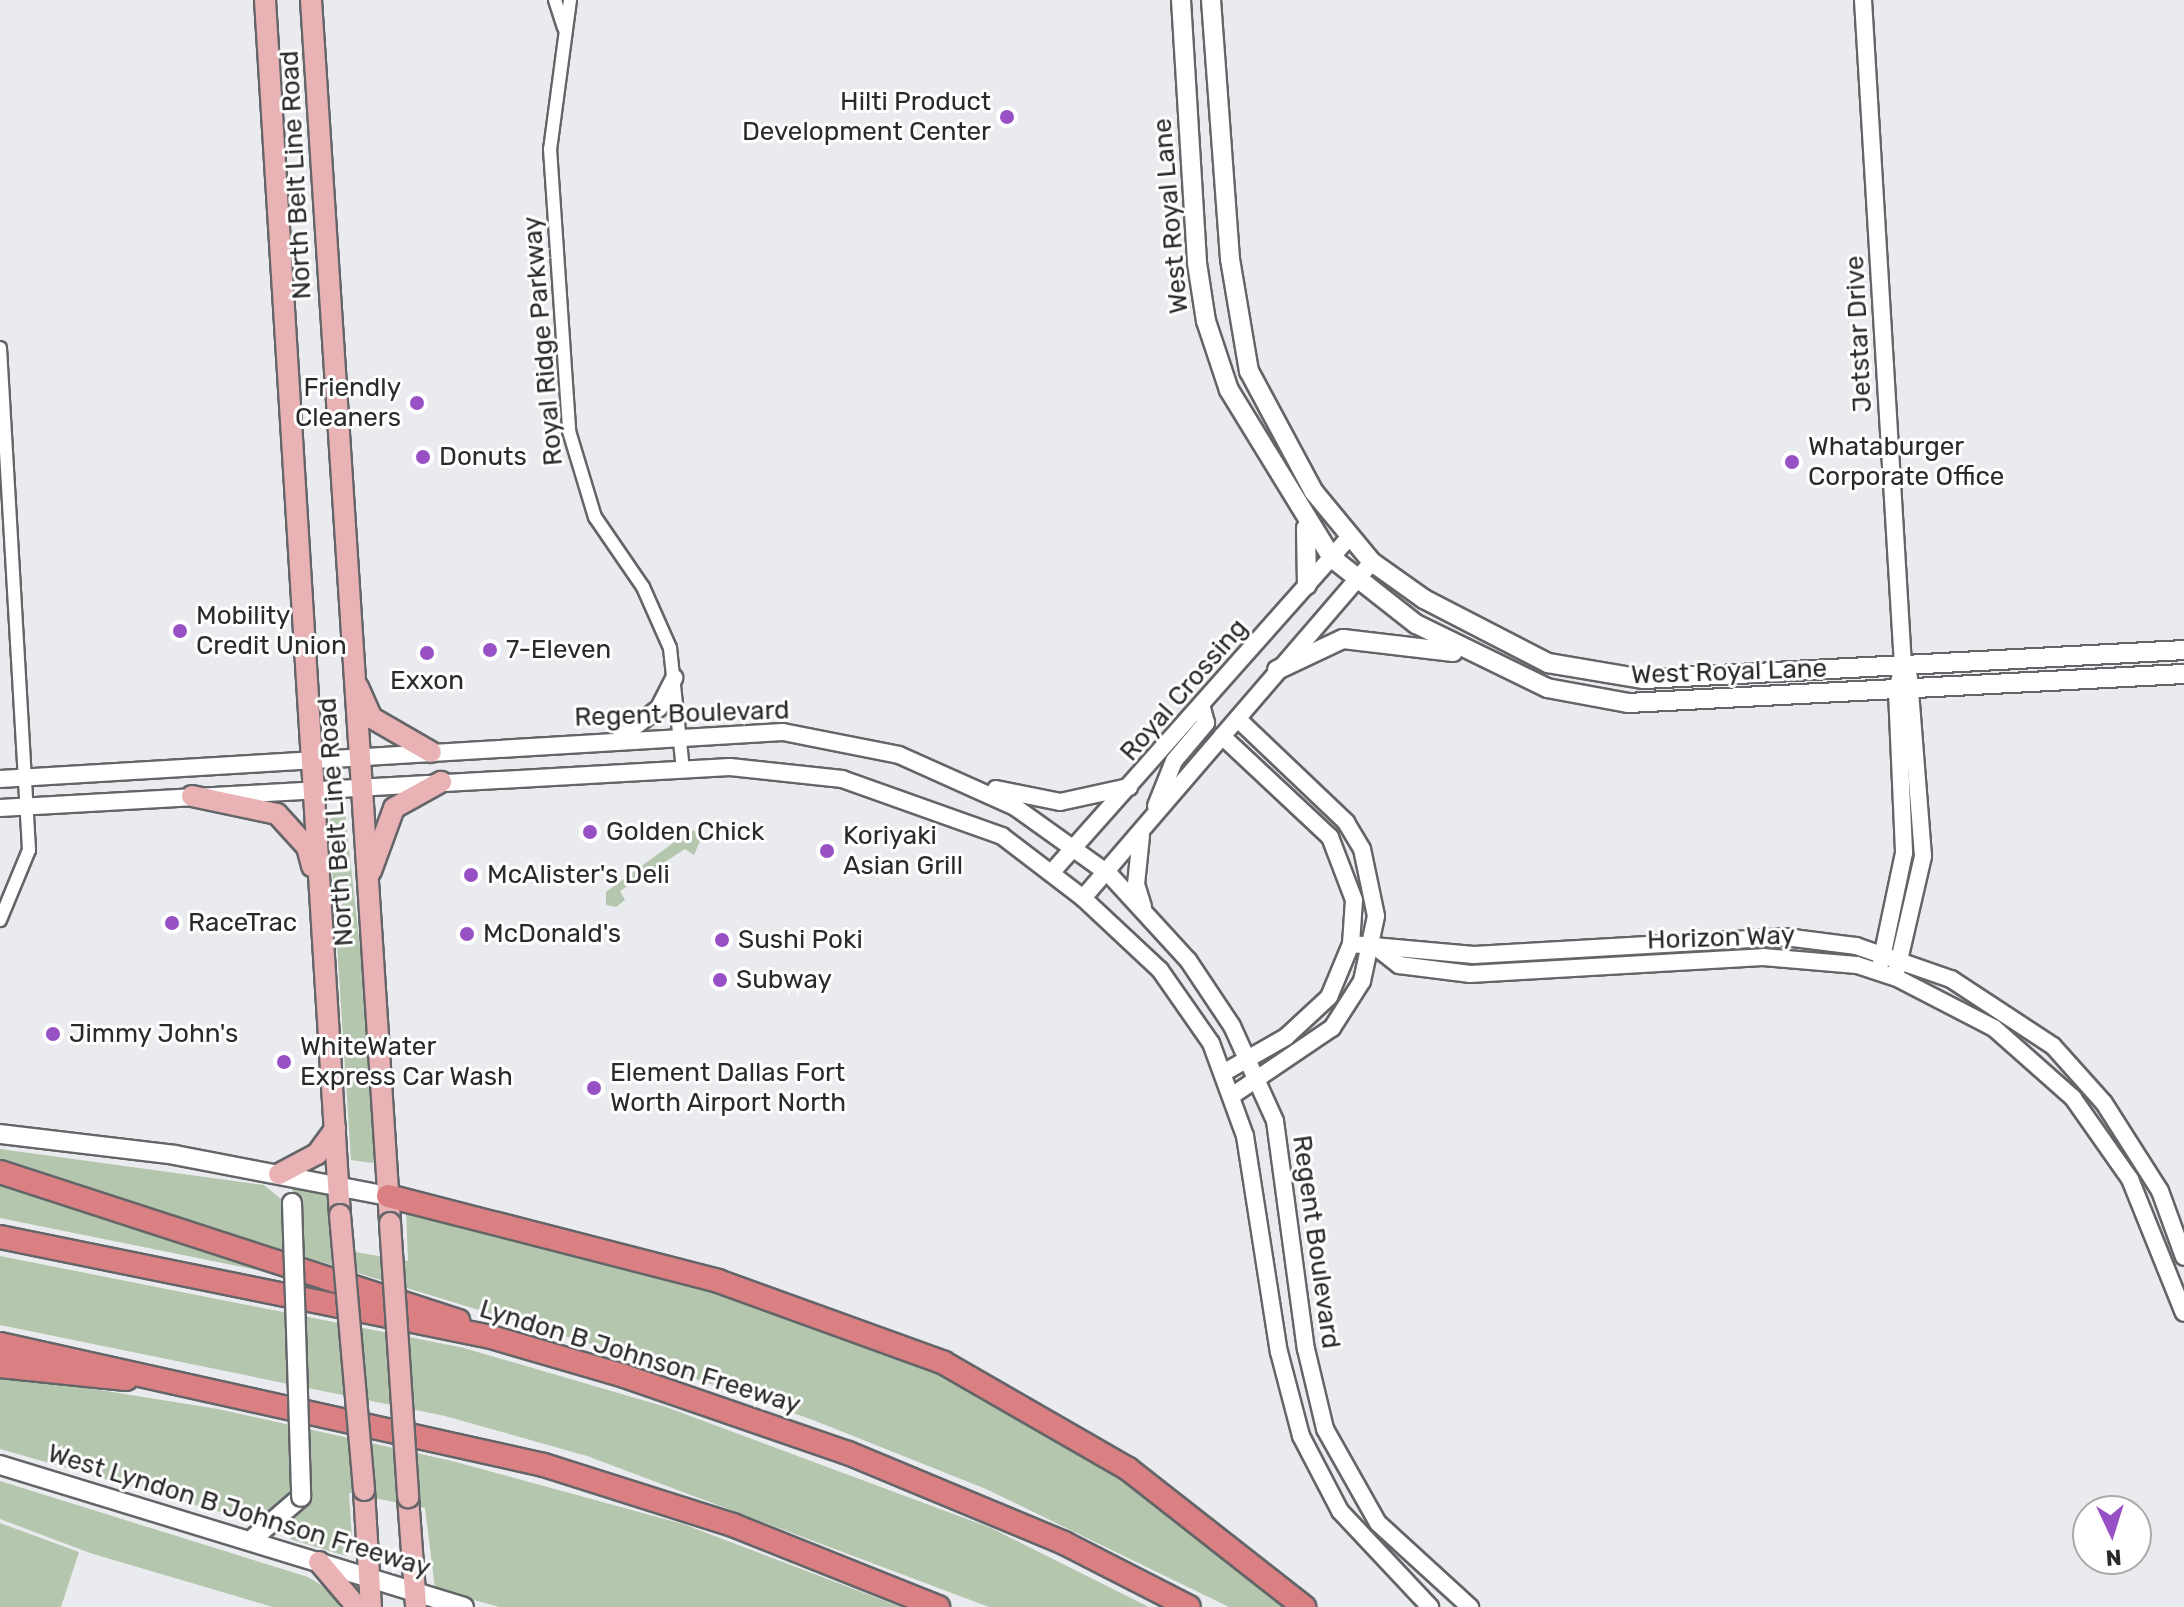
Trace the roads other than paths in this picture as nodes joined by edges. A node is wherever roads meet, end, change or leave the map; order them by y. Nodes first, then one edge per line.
1 (265, 0) edge
2 (555, 0) edge
3 (570, 0) edge
4 (1181, 0) edge
5 (1211, 0) edge
6 (1863, 0) edge
7 (312, 3) edge
8 (564, 28) junction
9 (1230, 259) junction
10 (1197, 263) junction
11 (0, 348) edge
12 (1302, 518) junction
13 (1349, 537) junction
14 (1332, 558) junction
15 (1372, 562) junction
16 (1356, 581) junction
17 (1307, 585) junction
18 (2184, 650) edge
19 (1464, 653) junction
20 (1903, 665) junction
21 (1277, 670) junction
22 (352, 674) junction
23 (2184, 674) edge
24 (674, 678) junction
25 (1906, 690) junction
26 (1202, 708) junction
27 (1238, 719) junction
28 (680, 735) junction
29 (1222, 736) junction
30 (618, 739) junction
31 (431, 752) junction
32 (357, 758) junction
33 (311, 761) junction
34 (683, 770) junction
35 (26, 778) junction
36 (0, 779) edge
37 (967, 781) junction
38 (441, 782) junction
39 (359, 786) junction
40 (1131, 787) junction
41 (314, 789) junction
42 (192, 796) junction
43 (1327, 799) junction
44 (27, 807) junction
45 (0, 808) edge
46 (1306, 809) junction
47 (1146, 827) junction
48 (1075, 848) junction
49 (1052, 872) junction
50 (1110, 875) junction
51 (368, 883) junction
52 (320, 886) junction
53 (1083, 898) junction
54 (1145, 913) junction
55 (0, 920) edge
56 (1801, 939) junction
57 (1658, 942) junction
58 (1351, 944) junction
59 (1376, 950) junction
60 (1883, 954) junction
61 (1798, 957) junction
62 (1901, 960) junction
63 (1658, 964) junction
64 (1878, 971) junction
65 (1895, 977) junction
66 (1250, 1060) junction
67 (1225, 1072) junction
68 (1260, 1079) junction
69 (1233, 1095) junction
70 (0, 1122) edge
71 (335, 1129) junction
72 (0, 1134) edge
73 (33, 1137) junction
74 (0, 1172) edge
75 (279, 1174) junction
76 (339, 1185) junction
77 (388, 1196) junction
78 (0, 1237) edge
79 (2184, 1257) edge
80 (2180, 1295) edge
81 (491, 1337) junction
82 (0, 1344) edge
83 (0, 1366) edge
84 (169, 1378) junction
85 (5, 1470) edge
86 (250, 1541) junction
87 (319, 1562) junction
88 (369, 1577) junction
89 (415, 1600) edge
90 (357, 1607) edge
91 (371, 1607) edge
92 (464, 1607) edge
93 (938, 1607) edge
94 (1189, 1607) edge
95 (1304, 1607) edge
96 (1430, 1607) edge
97 (1470, 1607) edge

1 - 33 main road, North Belt Line Road
2 - 8 street, Royal Ridge Parkway
3 - 8 street, Royal Ridge Parkway
4 - 10 main road, West Royal Lane
5 - 9 main road, West Royal Lane
6 - 20 street, Jetstar Drive
7 - 22 main road, North Belt Line Road
8 - 24 street, Royal Ridge Parkway
9 - 10 main road
9 - 13 main road, West Royal Lane
10 - 12 main road, West Royal Lane
11 - 35 street
12 - 14 main road, West Royal Lane
12 - 17 main road
13 - 14 street, Royal Crossing
13 - 15 main road, West Royal Lane
14 - 16 main road, West Royal Lane
14 - 17 street, Royal Crossing
15 - 16 street
15 - 20 main road, West Royal Lane
16 - 19 main road, West Royal Lane
16 - 21 street
17 - 26 street, Royal Crossing
18 - 20 main road, West Royal Lane
19 - 21 main road
19 - 25 main road, West Royal Lane
20 - 25 street, Jetstar Drive
21 - 27 street
22 - 31 main road
22 - 32 main road, North Belt Line Road
23 - 25 main road, West Royal Lane
24 - 28 street, Royal Ridge Parkway
24 - 30 street
25 - 60 street, Jetstar Drive
25 - 62 street, Jetstar Drive
26 - 40 street, Royal Crossing
26 - 47 street
27 - 29 street
27 - 43 street
28 - 30 street, Regent Boulevard
28 - 34 street, Royal Ridge Parkway
28 - 37 street, Regent Boulevard
29 - 46 street
29 - 47 street
30 - 31 street, Regent Boulevard
31 - 32 street, Regent Boulevard
32 - 33 street, Regent Boulevard
32 - 39 main road, North Belt Line Road
33 - 35 street, Regent Boulevard
33 - 41 main road, North Belt Line Road
34 - 38 street, Regent Boulevard
34 - 49 street, Regent Boulevard
35 - 36 street, Regent Boulevard
35 - 44 street
37 - 40 street
37 - 48 street, Regent Boulevard
38 - 39 street, Regent Boulevard
38 - 51 main road
39 - 41 street, Regent Boulevard
39 - 51 main road, North Belt Line Road
40 - 48 street, Royal Crossing
41 - 42 street, Regent Boulevard
41 - 52 main road, North Belt Line Road
42 - 44 street, Regent Boulevard
42 - 52 main road
43 - 46 street
43 - 59 street
44 - 45 street, Regent Boulevard
44 - 55 street
46 - 58 street
47 - 50 street
47 - 54 street
48 - 49 street, Royal Crossing
48 - 50 street, Regent Boulevard
49 - 53 street, Regent Boulevard
50 - 53 street
50 - 54 street, Regent Boulevard
51 - 77 main road, North Belt Line Road
52 - 71 main road, North Belt Line Road
53 - 67 street, Regent Boulevard
54 - 66 street, Regent Boulevard
56 - 57 street, Horizon Way
56 - 60 street, Horizon Way
56 - 61 street
57 - 59 street, Horizon Way
57 - 63 street
58 - 59 street, Horizon Way
58 - 66 street
59 - 63 street, Horizon Way
59 - 68 street
60 - 62 street, Horizon Way
60 - 64 street, Jetstar Drive
61 - 63 street, Horizon Way
61 - 64 street, Horizon Way
62 - 65 street, Jetstar Drive
62 - 79 street, Horizon Way
64 - 65 street, Horizon Way
65 - 80 street, Horizon Way
66 - 67 street
66 - 68 street, Regent Boulevard
67 - 69 street, Regent Boulevard
68 - 69 street
68 - 97 street, Regent Boulevard
69 - 96 street, Regent Boulevard
70 - 73 street
71 - 75 main road
71 - 76 main road, North Belt Line Road
72 - 73 main road
73 - 75 main road
74 - 81 highway
75 - 76 main road
75 - 86 main road, bridge
76 - 77 main road
76 - 88 main road, North Belt Line Road, bridge
77 - 89 main road, North Belt Line Road, bridge
77 - 95 highway
78 - 81 highway, Lyndon B Johnson Freeway
81 - 94 highway, Lyndon B Johnson Freeway
82 - 84 highway
83 - 84 highway
84 - 93 highway
85 - 86 main road, West Lyndon B Johnson Freeway
86 - 87 main road, West Lyndon B Johnson Freeway
87 - 88 main road, West Lyndon B Johnson Freeway
87 - 90 main road
88 - 89 main road, West Lyndon B Johnson Freeway
88 - 91 main road, North Belt Line Road
89 - 92 main road, West Lyndon B Johnson Freeway

